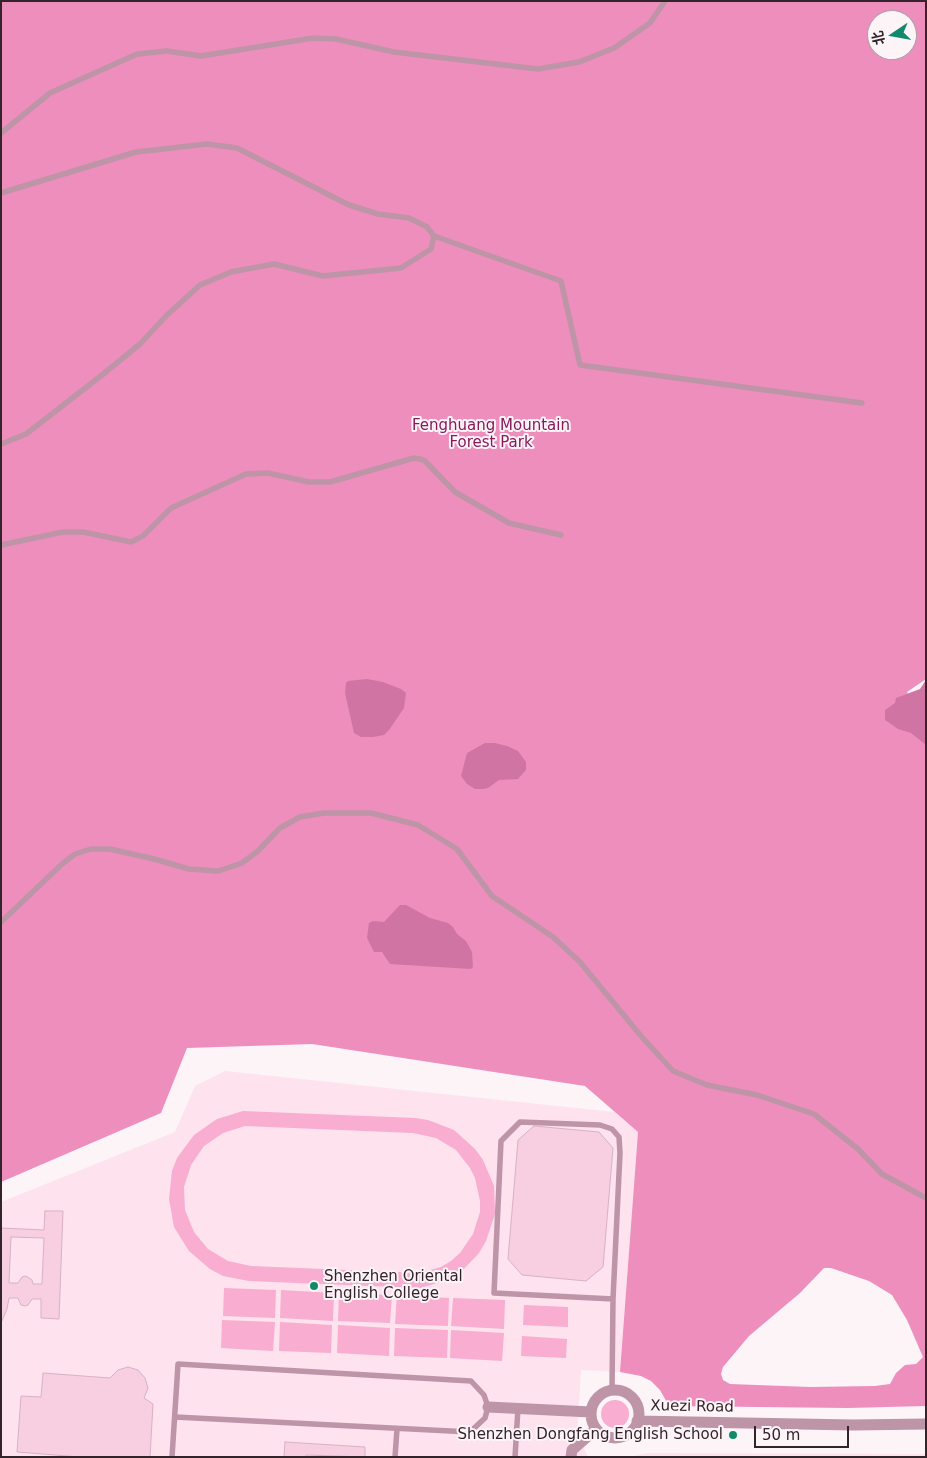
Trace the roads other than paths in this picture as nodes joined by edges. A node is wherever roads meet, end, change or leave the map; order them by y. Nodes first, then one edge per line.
1 (666, 1) edge
2 (1, 133) edge
3 (1, 193) edge
4 (434, 236) junction
5 (862, 403) dead end
6 (1, 444) edge
7 (561, 535) dead end
8 (1, 545) edge
9 (1, 922) edge
10 (926, 1198) edge
11 (613, 1299) junction
12 (612, 1390) junction
13 (488, 1407) junction
14 (518, 1408) junction
15 (591, 1412) junction
16 (175, 1417) junction
17 (638, 1421) junction
18 (926, 1424) edge
19 (397, 1429) junction
20 (596, 1429) junction
21 (172, 1457) edge
22 (395, 1457) edge
23 (515, 1457) edge
24 (571, 1457) edge

1 - 2 lane
3 - 4 lane
4 - 5 lane
4 - 6 lane
7 - 8 lane
9 - 10 lane
11 - 11 lane
11 - 12 lane
12 - 15 street
12 - 17 street
13 - 14 street
13 - 16 lane
13 - 19 lane
14 - 15 street
14 - 23 lane
15 - 20 street
16 - 19 lane
16 - 21 lane
17 - 18 street, Xuezi Road
17 - 20 street
19 - 22 lane
20 - 24 street

